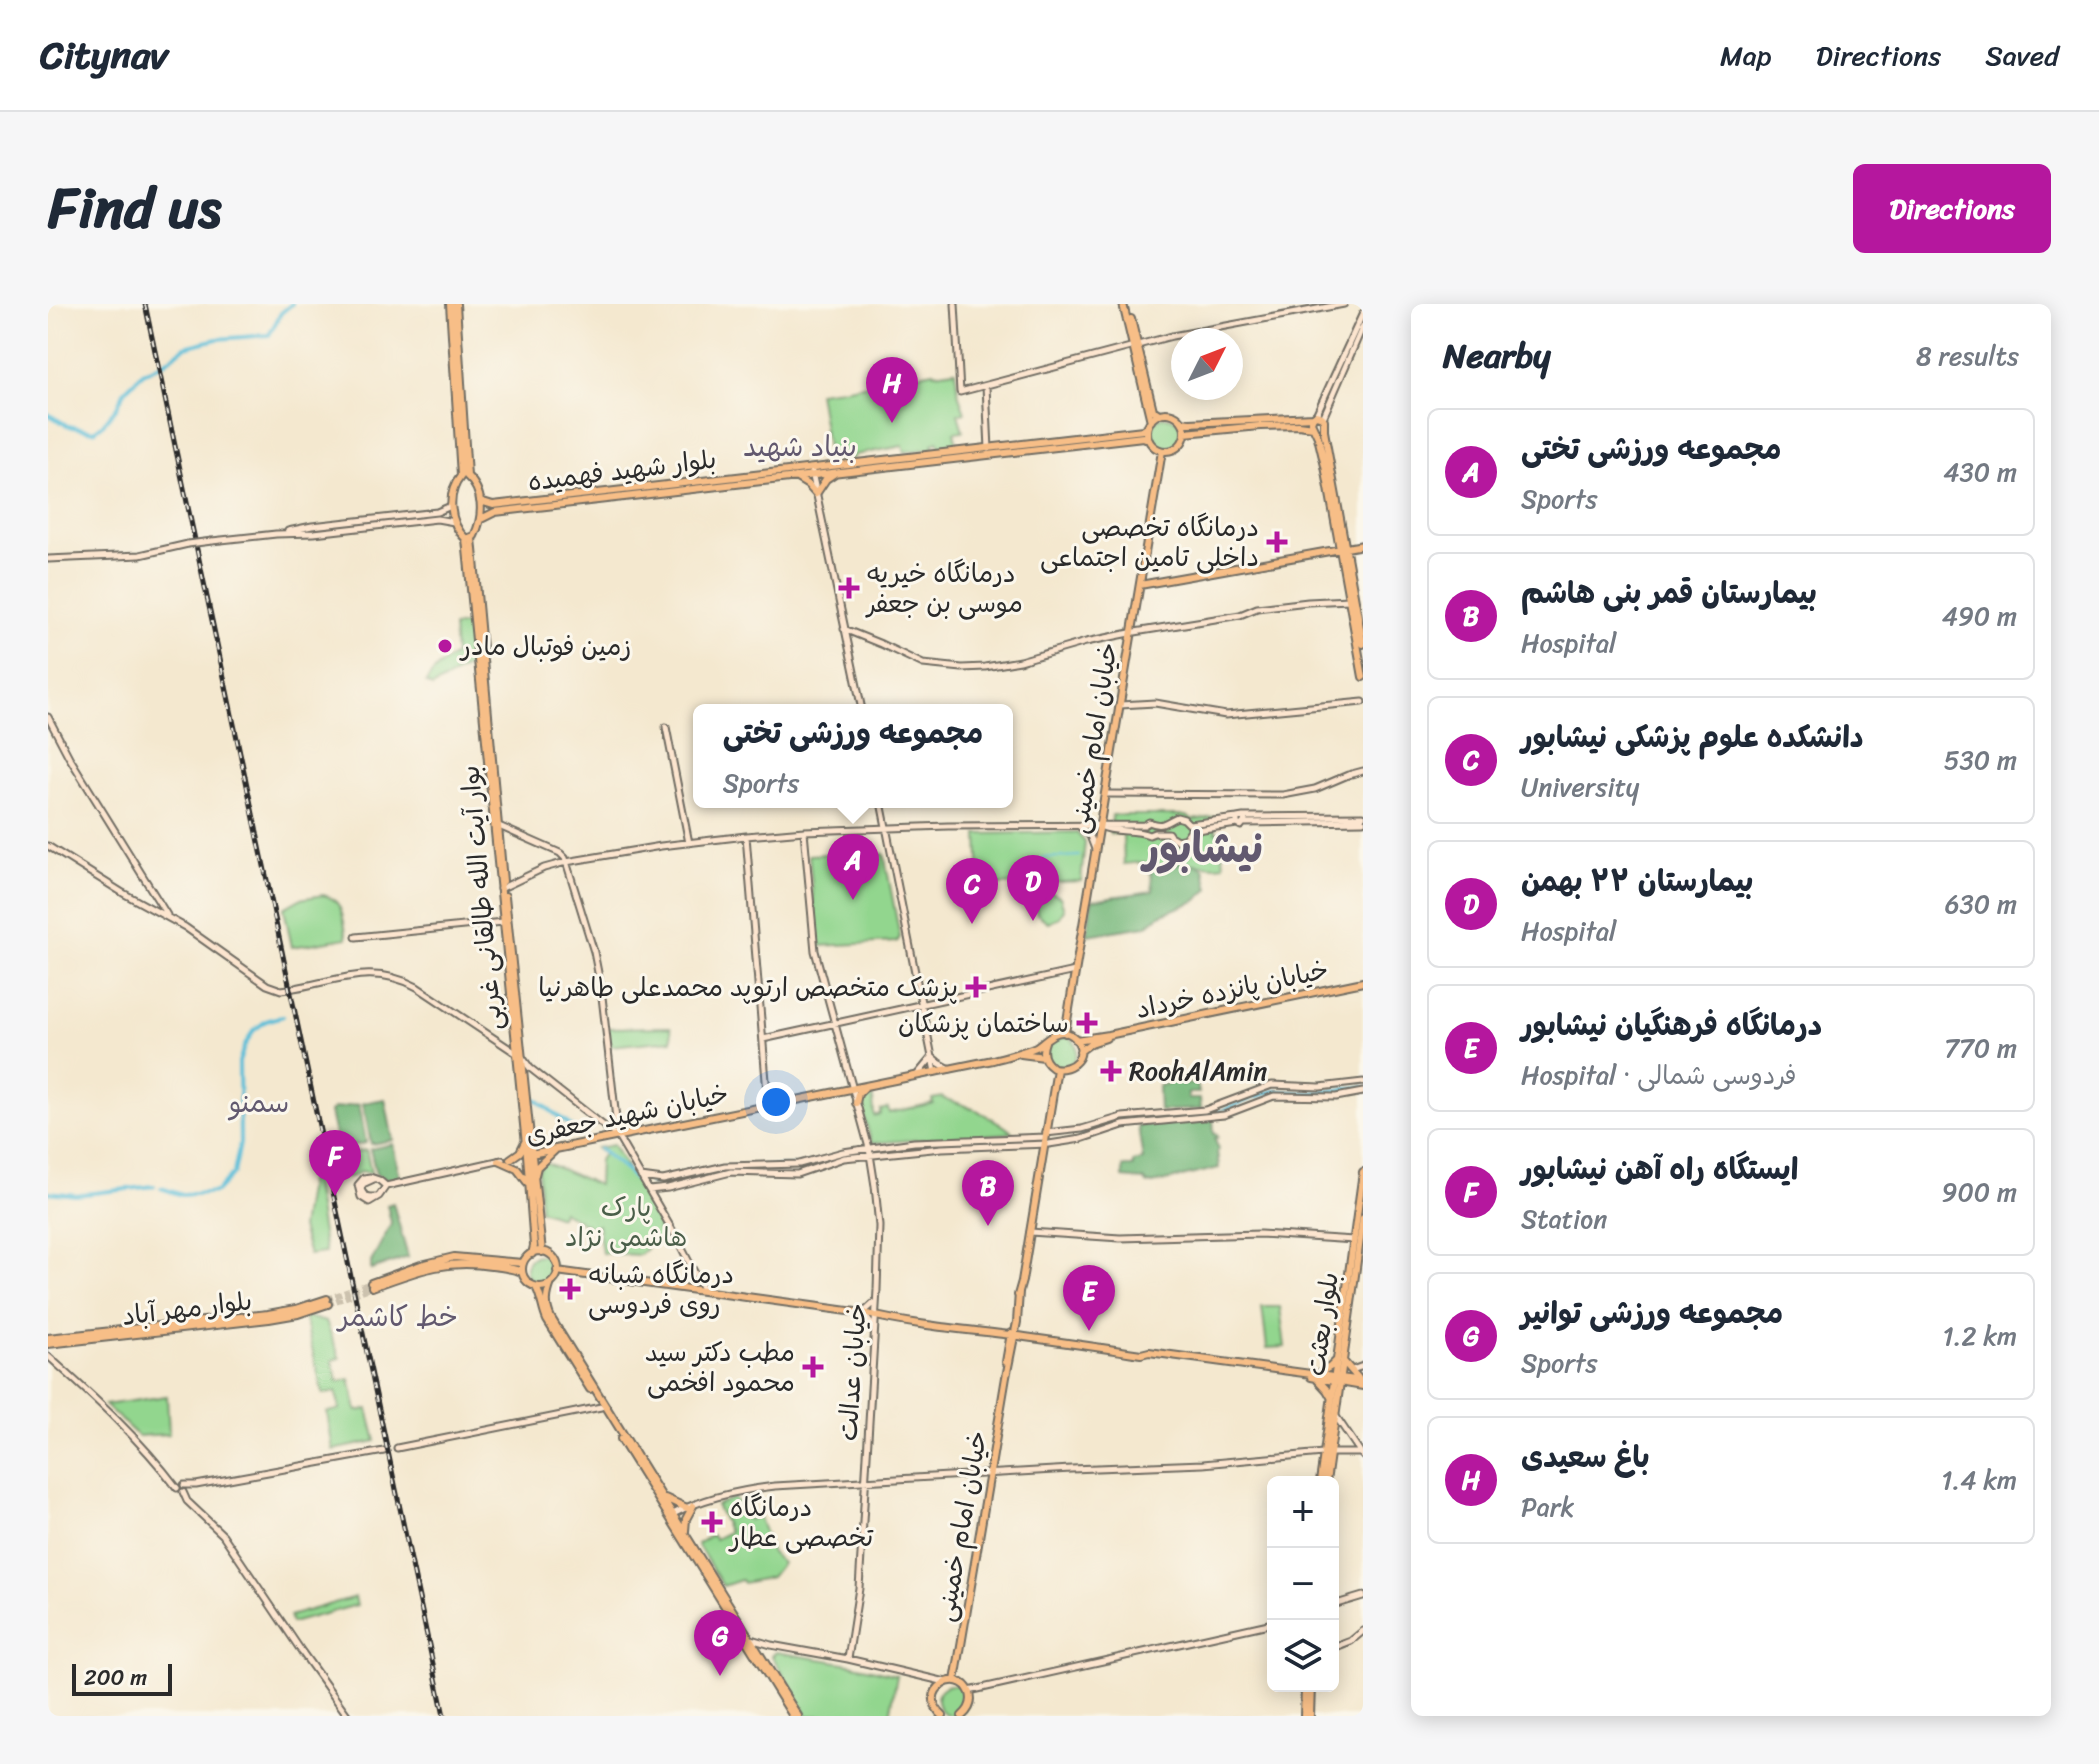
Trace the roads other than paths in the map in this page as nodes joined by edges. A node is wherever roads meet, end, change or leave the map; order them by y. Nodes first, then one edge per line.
1 (453, 304) edge
2 (955, 304) edge
3 (1125, 304) edge
4 (1344, 304) edge
5 (1363, 313) edge
6 (1363, 326) edge
7 (1354, 339) junction
8 (1135, 345) junction
9 (986, 386) junction
10 (1159, 414) junction
11 (1319, 418) junction
12 (1182, 422) junction
13 (1149, 423) junction
14 (1314, 428) junction
15 (1185, 433) junction
16 (1148, 439) junction
17 (989, 449) junction
18 (1162, 451) junction
19 (927, 459) junction
20 (827, 466) junction
21 (802, 470) junction
22 (812, 471) junction
23 (837, 472) junction
24 (464, 476) junction
25 (795, 477) junction
26 (816, 494) junction
27 (480, 501) junction
28 (451, 506) junction
29 (515, 506) junction
30 (481, 519) junction
31 (380, 522) junction
32 (454, 522) junction
33 (1344, 534) junction
34 (469, 539) junction
35 (1363, 546) edge
36 (1343, 548) junction
37 (1328, 552) junction
38 (1314, 554) junction
39 (48, 559) edge
40 (1348, 566) junction
41 (1140, 585) junction
42 (1356, 599) edge
43 (844, 629) junction
44 (1131, 633) junction
45 (1358, 634) edge
46 (1363, 644) edge
47 (1363, 677) edge
48 (1363, 702) edge
49 (861, 704) edge
50 (485, 705) junction
51 (1120, 705) junction
52 (48, 717) edge
53 (666, 727) dead end
54 (1363, 771) edge
55 (1105, 794) junction
56 (882, 808) edge
57 (1355, 818) junction
58 (1363, 818) edge
59 (1074, 825) junction
60 (499, 826) junction
61 (1099, 826) junction
62 (886, 828) junction
63 (904, 828) junction
64 (1143, 828) junction
65 (1189, 828) junction
66 (804, 831) junction
67 (746, 836) junction
68 (888, 842) junction
69 (689, 843) junction
70 (48, 846) edge
71 (1095, 849) junction
72 (566, 862) junction
73 (502, 888) junction
74 (167, 916) junction
75 (503, 922) junction
76 (356, 937) dead end
77 (510, 970) junction
78 (1075, 971) junction
79 (1363, 982) edge
80 (921, 1005) junction
81 (834, 1023) junction
82 (1065, 1033) junction
83 (1108, 1035) junction
84 (763, 1039) junction
85 (1076, 1040) junction
86 (1045, 1042) junction
87 (1080, 1051) junction
88 (1017, 1054) junction
89 (519, 1056) junction
90 (932, 1057) junction
91 (1044, 1057) junction
92 (530, 1068) junction
93 (950, 1069) junction
94 (1057, 1069) junction
95 (935, 1072) junction
96 (523, 1074) junction
97 (916, 1076) junction
98 (1363, 1082) edge
99 (865, 1087) junction
100 (852, 1089) junction
101 (1252, 1092) junction
102 (1363, 1092) edge
103 (856, 1103) junction
104 (1256, 1103) junction
105 (768, 1105) junction
106 (1173, 1117) junction
107 (1088, 1128) junction
108 (1090, 1135) junction
109 (618, 1137) junction
110 (1045, 1138) junction
111 (528, 1141) junction
112 (556, 1149) junction
113 (546, 1151) junction
114 (869, 1152) junction
115 (529, 1155) junction
116 (510, 1159) junction
117 (499, 1161) junction
118 (819, 1163) junction
119 (1363, 1172) edge
120 (640, 1177) junction
121 (533, 1178) junction
122 (386, 1186) junction
123 (529, 1186) junction
124 (649, 1190) junction
125 (1363, 1218) edge
126 (1030, 1232) junction
127 (1359, 1238) edge
128 (542, 1252) junction
129 (532, 1254) junction
130 (1360, 1258) edge
131 (523, 1263) junction
132 (557, 1271) junction
133 (522, 1272) junction
134 (551, 1283) junction
135 (536, 1287) junction
136 (704, 1291) junction
137 (876, 1298) junction
138 (1349, 1301) junction
139 (863, 1313) junction
140 (874, 1316) junction
141 (875, 1330) junction
142 (1013, 1334) junction
143 (48, 1338) edge
144 (48, 1344) edge
145 (48, 1356) edge
146 (1340, 1360) junction
147 (1363, 1366) edge
148 (1352, 1370) dead end
149 (1317, 1376) junction
150 (1337, 1379) junction
151 (1360, 1383) edge
152 (1335, 1400) junction
153 (601, 1407) junction
154 (1334, 1414) junction
155 (397, 1448) dead end
156 (384, 1451) dead end
157 (1327, 1453) junction
158 (1362, 1454) edge
159 (990, 1474) junction
160 (1324, 1476) edge
161 (865, 1480) junction
162 (183, 1488) junction
163 (662, 1496) junction
164 (690, 1507) junction
165 (671, 1515) junction
166 (686, 1535) junction
167 (1363, 1596) edge
168 (1339, 1603) edge
169 (1267, 1624) edge
170 (1363, 1631) edge
171 (751, 1639) junction
172 (771, 1645) junction
173 (1339, 1646) edge
174 (757, 1653) junction
175 (848, 1659) junction
176 (951, 1682) junction
177 (969, 1691) junction
178 (1308, 1692) edge
179 (969, 1712) edge
180 (348, 1716) edge
181 (796, 1716) edge
182 (943, 1716) edge
183 (962, 1716) edge
184 (1307, 1716) edge

1 - 24 main road
2 - 9 street
3 - 8 main road
4 - 8 street
5 - 7 street
6 - 7 street
7 - 11 street
8 - 9 street
8 - 10 main road
8 - 13 main road
9 - 17 street
10 - 12 main road
10 - 13 main road
11 - 12 main road
11 - 14 main road
11 - 14 main road
11 - 33 main road
12 - 15 main road
13 - 16 main road
13 - 17 main road, بلوار شهید فهمیده
14 - 15 main road
14 - 36 main road
15 - 18 main road
16 - 18 main road
16 - 19 main road, بلوار شهید فهمیده
17 - 19 main road, بلوار شهید فهمیده
18 - 41 main road, خیابان امام خمینی
19 - 20 main road, بلوار شهید فهمیده
19 - 23 main road, بلوار شهید فهمیده
20 - 21 main road
20 - 22 main road, بلوار شهید فهمیده
21 - 22 main road, بلوار شهید فهمیده
21 - 29 main road, بلوار شهید فهمیده
22 - 23 main road, بلوار شهید فهمیده
22 - 25 main road, بلوار شهید فهمیده
22 - 26 street
23 - 26 main road
24 - 27 main road
24 - 28 main road
25 - 26 main road
25 - 29 main road, بلوار شهید فهمیده
26 - 43 street
27 - 29 main road, بلوار شهید فهمیده
27 - 30 main road
28 - 31 street
28 - 32 main road
29 - 30 main road, بلوار شهید فهمیده
30 - 34 main road
31 - 32 street
31 - 39 street, bridge
32 - 34 main road
33 - 35 main road
33 - 36 main road
34 - 50 main road, بوار آیت الله طالقانی غربی
35 - 36 main road
35 - 40 main road
36 - 37 main road
36 - 38 main road
36 - 40 main road
37 - 38 main road
37 - 40 main road
38 - 41 main road
40 - 42 main road
41 - 44 main road, خیابان امام خمینی
42 - 44 street
42 - 45 main road
43 - 44 street
43 - 49 street
44 - 51 main road, خیابان امام خمینی
45 - 46 main road
45 - 47 main road
48 - 51 street
50 - 60 main road, بوار آیت الله طالقانی غربی
50 - 73 main road, بوار آیت الله طالقانی غربی
51 - 55 main road, خیابان امام خمینی
52 - 74 street
53 - 69 street
54 - 55 street
55 - 61 main road, خیابان امام خمینی
56 - 62 street
57 - 58 street
57 - 58 street
57 - 65 street
59 - 61 street
59 - 63 street
59 - 71 street
60 - 72 street
60 - 73 main road, بوار آیت الله طالقانی غربی
61 - 64 street
61 - 71 main road, خیابان امام خمینی
62 - 63 street
62 - 66 street
62 - 68 street
63 - 68 street
64 - 65 street
64 - 65 street
66 - 67 street
66 - 81 street, خیابان عدالت
67 - 69 street
67 - 84 street
68 - 80 street
69 - 72 street
70 - 74 street
71 - 78 main road, خیابان امام خمینی
72 - 73 street
72 - 109 street
73 - 75 main road, بوار آیت الله طالقانی غربی
73 - 77 main road, بوار آیت الله طالقانی غربی
74 - 89 street
75 - 76 street
75 - 77 main road, بوار آیت الله طالقانی غربی
77 - 89 main road, بوار آیت الله طالقانی غربی
78 - 80 street
78 - 82 main road, خیابان امام خمینی
79 - 83 main road, خیابان پانزده خرداد
80 - 81 street
80 - 90 street
81 - 84 street
81 - 100 street, خیابان عدالت
82 - 85 main road
82 - 86 main road
83 - 85 main road, خیابان پانزده خرداد
83 - 87 main road, خیابان پانزده خرداد
84 - 105 street
85 - 87 main road
86 - 88 main road, خیابان شهید جعفری
86 - 91 main road
87 - 94 main road
88 - 91 main road, خیابان شهید جعفری
88 - 93 main road, خیابان شهید جعفری
89 - 92 street
89 - 96 main road, بوار آیت الله طالقانی غربی
89 - 111 main road, بوار آیت الله طالقانی غربی
90 - 93 street
90 - 95 street
90 - 97 street
91 - 94 main road
92 - 96 street
92 - 109 street
93 - 95 main road, خیابان شهید جعفری
94 - 110 main road, خیابان امام خمینی
95 - 97 main road, خیابان شهید جعفری
96 - 111 main road, بوار آیت الله طالقانی غربی
97 - 99 main road, خیابان شهید جعفری
98 - 101 street
99 - 100 main road, خیابان شهید جعفری
99 - 103 main road
100 - 103 street, خیابان عدالت
100 - 105 main road, خیابان شهید جعفری
101 - 104 street
101 - 106 street
102 - 104 street
103 - 114 street, خیابان عدالت
104 - 106 street
105 - 109 main road, خیابان شهید جعفری
106 - 107 street
106 - 108 street
107 - 108 street
107 - 110 street
108 - 110 street
109 - 112 main road, خیابان شهید جعفری
109 - 120 street
110 - 114 street
110 - 126 main road, خیابان امام خمینی
111 - 113 main road
111 - 115 main road, بوار آیت الله طالقانی غربی
111 - 116 main road
112 - 113 main road, خیابان شهید جعفری
112 - 121 main road
113 - 115 main road, خیابان شهید جعفری
114 - 118 street
114 - 137 street, خیابان عدالت
115 - 116 street, خیابان شهید جعفری
115 - 121 main road, بوار آیت الله طالقانی غربی
115 - 123 main road, بوار آیت الله طالقانی غربی
116 - 117 street, خیابان شهید جعفری
117 - 122 street, خیابان شهید جعفری
117 - 123 main road
118 - 120 street
118 - 124 street
119 - 127 main road, بلوار بعثت
120 - 124 street
121 - 128 main road, بوار آیت الله طالقانی غربی
122 - 122 street
123 - 129 main road, بوار آیت الله طالقانی غربی
124 - 136 street
125 - 127 main road, بلوار بعثت
126 - 127 street
126 - 142 main road, خیابان امام خمینی
127 - 130 main road, بلوار بعثت
127 - 138 main road, بلوار بعثت
128 - 129 main road
128 - 132 main road
129 - 131 main road
130 - 138 main road, بلوار بعثت
131 - 133 main road
131 - 133 main road
132 - 134 main road
132 - 136 main road
133 - 135 main road
134 - 135 main road
134 - 163 main road
135 - 153 main road
136 - 139 main road
137 - 139 street
137 - 140 street, خیابان عدالت
138 - 146 main road, بلوار بعثت
139 - 140 main road
139 - 141 street
140 - 141 street, خیابان عدالت
140 - 142 main road
141 - 161 street, خیابان عدالت
142 - 149 main road
142 - 159 main road, خیابان امام خمینی
143 - 144 main road, بلوار مهر آباد
145 - 162 street
146 - 149 main road
146 - 150 main road, بلوار بعثت
146 - 151 main road
147 - 148 street
149 - 150 main road
149 - 152 main road
150 - 151 main road
150 - 152 main road, بلوار بعثت
151 - 152 main road
152 - 154 main road, بلوار بعثت
153 - 155 street
153 - 165 main road
154 - 157 main road, بلوار بعثت
154 - 158 street
156 - 162 street
157 - 158 street
157 - 159 street
157 - 160 main road, بلوار بعثت
159 - 161 street
159 - 176 main road, خیابان امام خمینی
161 - 164 street
161 - 175 street, خیابان عدالت
162 - 180 street
163 - 164 main road
163 - 165 main road
164 - 165 street
164 - 166 main road
165 - 166 main road
165 - 174 main road
166 - 171 main road
167 - 168 street
169 - 177 street
170 - 173 street
171 - 172 street
171 - 174 main road
172 - 174 street
172 - 175 street
174 - 181 main road
175 - 176 street
176 - 177 main road
176 - 182 main road, خیابان امام خمینی
177 - 179 main road
178 - 184 main road
179 - 183 main road

